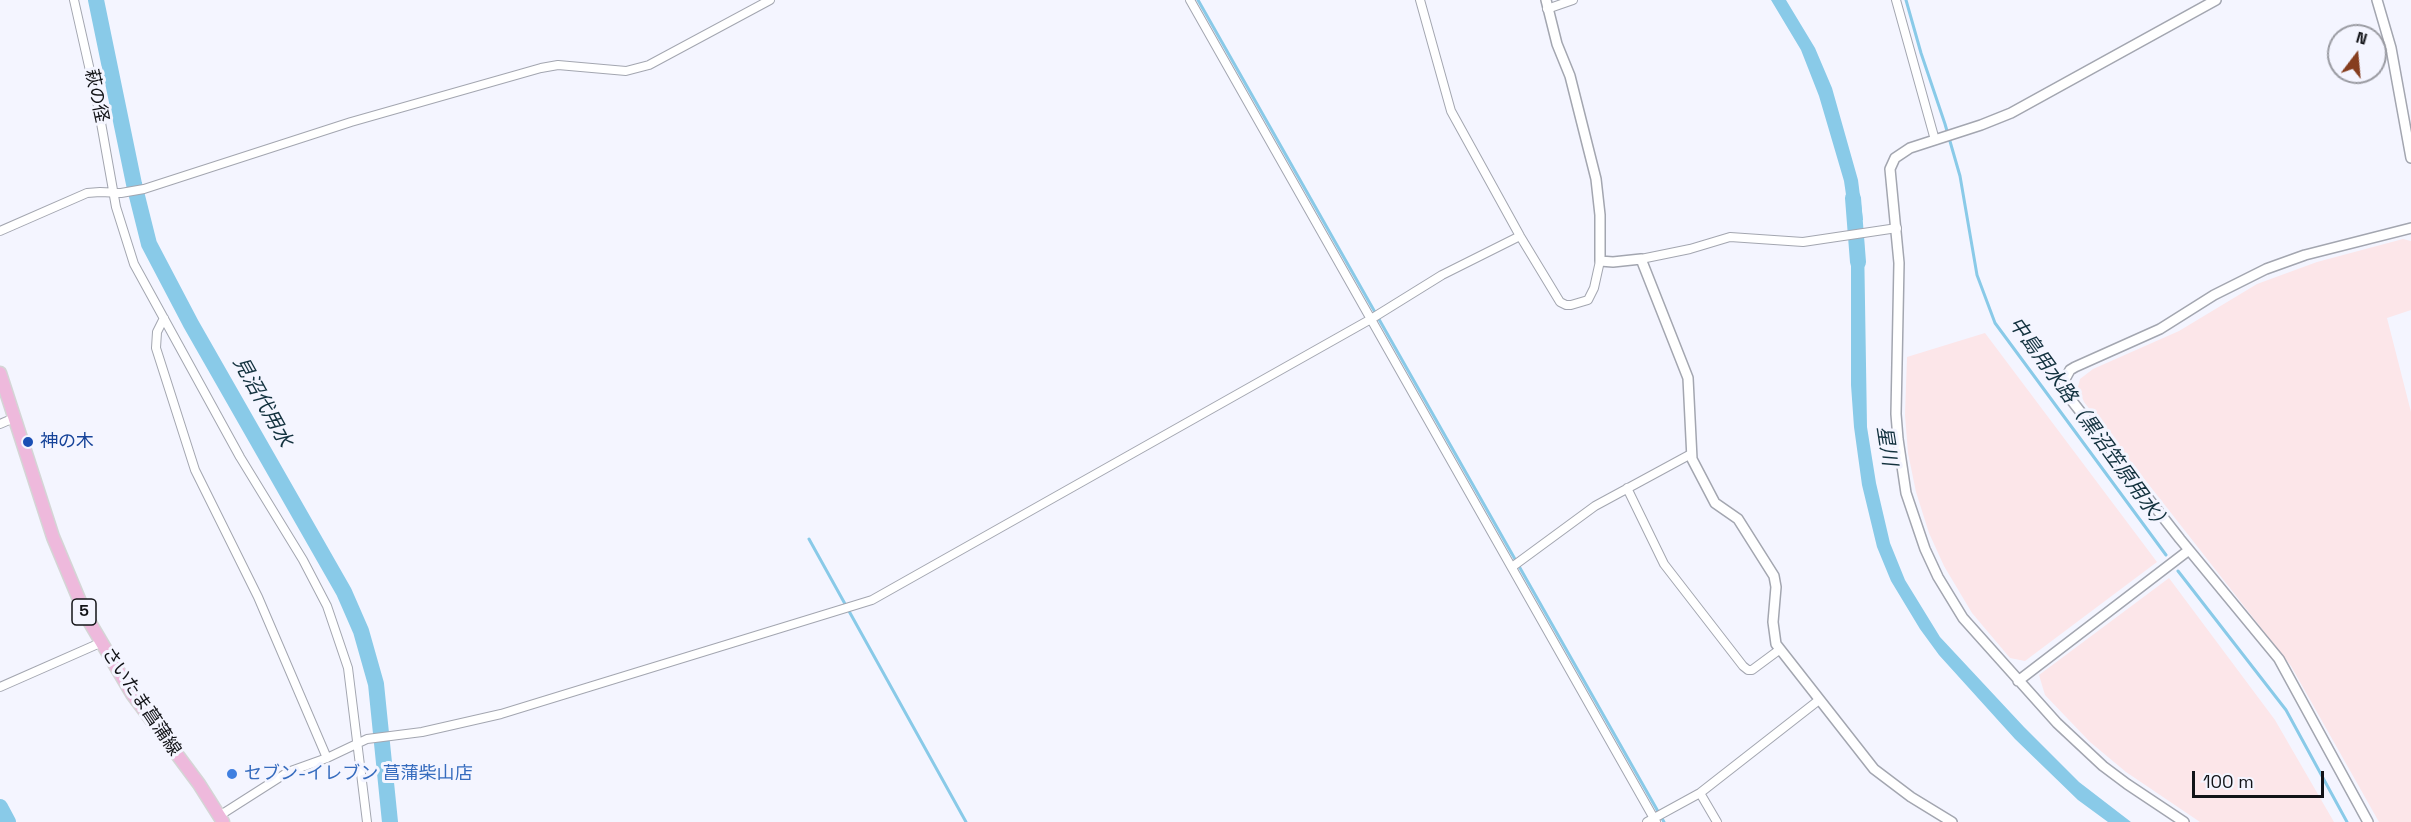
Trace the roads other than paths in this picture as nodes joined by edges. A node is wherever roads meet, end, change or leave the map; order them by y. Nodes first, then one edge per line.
1 (75, 0) edge
2 (770, 0) edge
3 (1190, 0) edge
4 (1420, 0) edge
5 (1573, 0) edge
6 (1896, 0) edge
7 (2216, 0) edge
8 (2377, 0) edge
9 (1547, 4) edge
10 (1939, 139) junction
11 (2411, 158) edge
12 (114, 194) junction
13 (1897, 228) junction
14 (2411, 228) edge
15 (0, 231) edge
16 (1520, 236) junction
17 (1641, 259) junction
18 (1600, 261) junction
19 (164, 318) junction
20 (1371, 319) junction
21 (0, 373) edge
22 (14, 418) junction
23 (0, 424) edge
24 (1691, 454) junction
25 (1628, 488) junction
26 (2189, 550) junction
27 (1512, 567) junction
28 (100, 642) junction
29 (1779, 650) junction
30 (2018, 681) junction
31 (0, 687) edge
32 (1819, 700) junction
33 (358, 743) junction
34 (327, 758) junction
35 (1700, 793) junction
36 (221, 819) edge
37 (1652, 821) edge
38 (367, 822) edge
39 (1717, 822) edge
40 (1952, 822) edge
41 (2184, 822) edge
42 (2368, 822) edge

1 - 12 street, 萩の径
2 - 12 street
3 - 20 street
4 - 16 street
5 - 9 street
6 - 10 street
7 - 10 street
8 - 11 street
9 - 18 street
10 - 13 street
12 - 15 street
12 - 19 street, 萩の径
13 - 17 street
13 - 30 street
14 - 26 street
16 - 18 street
16 - 20 street
17 - 18 street
17 - 24 street
19 - 33 street, 萩の径
19 - 34 street
20 - 27 street
20 - 33 street
21 - 22 main road, さいたま菖蒲線 / 5
22 - 23 street
22 - 28 main road, さいたま菖蒲線 / 5
24 - 25 street
24 - 29 street
25 - 27 street
25 - 29 street
26 - 30 street
26 - 42 street
27 - 37 street
28 - 31 street
28 - 36 main road, さいたま菖蒲線 / 5
29 - 32 street
30 - 41 street
32 - 35 street
32 - 40 street
33 - 34 street
33 - 38 street, 萩の径
34 - 36 street
35 - 37 street
35 - 39 street

